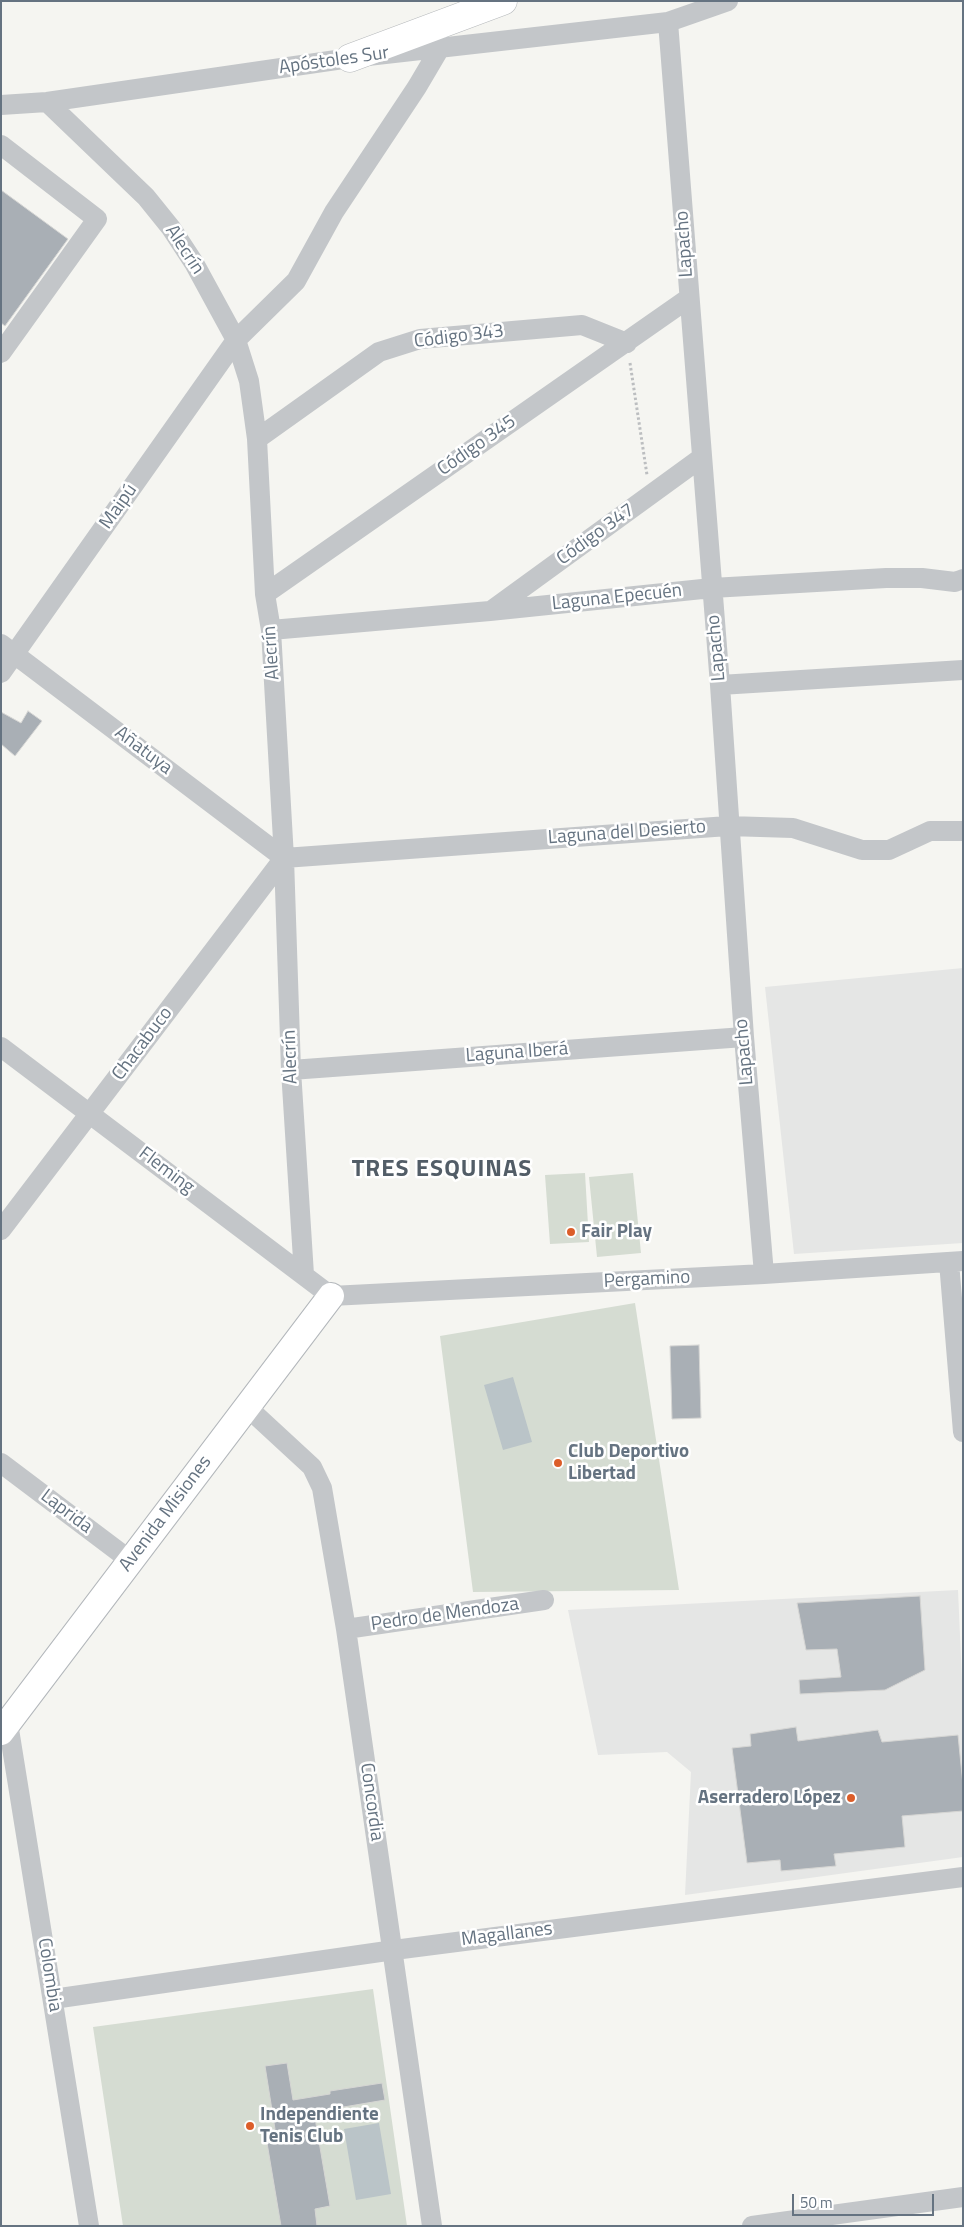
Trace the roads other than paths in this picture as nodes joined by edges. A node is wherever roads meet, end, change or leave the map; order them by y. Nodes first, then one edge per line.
1 (503, 1) edge
2 (728, 1) edge
3 (668, 22) junction
4 (440, 48) junction
5 (350, 58) junction
6 (47, 102) junction
7 (1, 105) edge
8 (1, 145) edge
9 (689, 298) junction
10 (236, 340) junction
11 (627, 342) junction
12 (1, 353) edge
13 (257, 439) junction
14 (701, 458) junction
15 (963, 579) edge
16 (712, 588) junction
17 (265, 594) junction
18 (490, 611) junction
19 (271, 630) junction
20 (8, 650) edge
21 (963, 670) edge
22 (1, 673) edge
23 (720, 685) junction
24 (728, 826) junction
25 (963, 831) edge
26 (284, 858) junction
27 (744, 1037) junction
28 (1, 1047) edge
29 (291, 1070) junction
30 (90, 1114) junction
31 (1, 1230) edge
32 (956, 1262) edge
33 (764, 1274) junction
34 (304, 1275) junction
35 (331, 1296) junction
36 (247, 1407) junction
37 (963, 1432) edge
38 (1, 1463) edge
39 (131, 1561) junction
40 (544, 1600) dead end
41 (346, 1630) junction
42 (4, 1728) edge
43 (963, 1877) edge
44 (392, 1950) junction
45 (53, 2000) junction
46 (963, 2197) edge
47 (89, 2226) edge
48 (432, 2226) edge
49 (752, 2226) edge

1 - 5 highway
2 - 3 street, Apóstoles Sur
3 - 4 street, Apóstoles Sur
3 - 9 street, Lapacho
4 - 5 street, Apóstoles Sur
4 - 10 street, Maipú
5 - 6 street, Apóstoles Sur
6 - 7 street, Apóstoles Sur
6 - 10 street, Alecrín
8 - 12 street
9 - 11 street, Código 345
9 - 14 street, Lapacho
10 - 13 street, Alecrín
10 - 20 street, Maipú
11 - 13 street, Código 343
11 - 17 street, Código 345
13 - 17 street, Alecrín
14 - 16 street, Lapacho
14 - 18 street, Código 347
15 - 16 street, Laguna Epecuén
16 - 18 street, Laguna Epecuén
16 - 23 street, Lapacho
17 - 19 street, Alecrín
18 - 19 street, Laguna Epecuén
19 - 26 street, Alecrín
20 - 22 street, Maipú
20 - 26 street, Añatuya
21 - 23 street
23 - 24 street, Lapacho
24 - 25 street, Laguna del Desierto
24 - 26 street, Laguna del Desierto
24 - 27 street, Lapacho
26 - 29 street, Alecrín
26 - 30 street, Chacabuco
27 - 29 street, Laguna Iberá
27 - 33 street, Lapacho
28 - 30 street, Fleming
29 - 34 street, Alecrín
30 - 31 street, Chacabuco
30 - 34 street, Fleming
32 - 33 street, Pergamino
32 - 37 street
33 - 35 street, Pergamino
34 - 35 street, Fleming
35 - 36 main road, Avenida Misiones
36 - 39 main road, Avenida Misiones
36 - 41 street, Concordia
38 - 39 street, Laprida
39 - 42 main road, Avenida Misiones
40 - 41 street, Pedro de Mendoza
41 - 44 street, Concordia
42 - 45 street, Colombia
43 - 44 street, Magallanes
44 - 45 street, Magallanes
44 - 48 street, Concordia
45 - 47 street, Colombia
46 - 49 street

